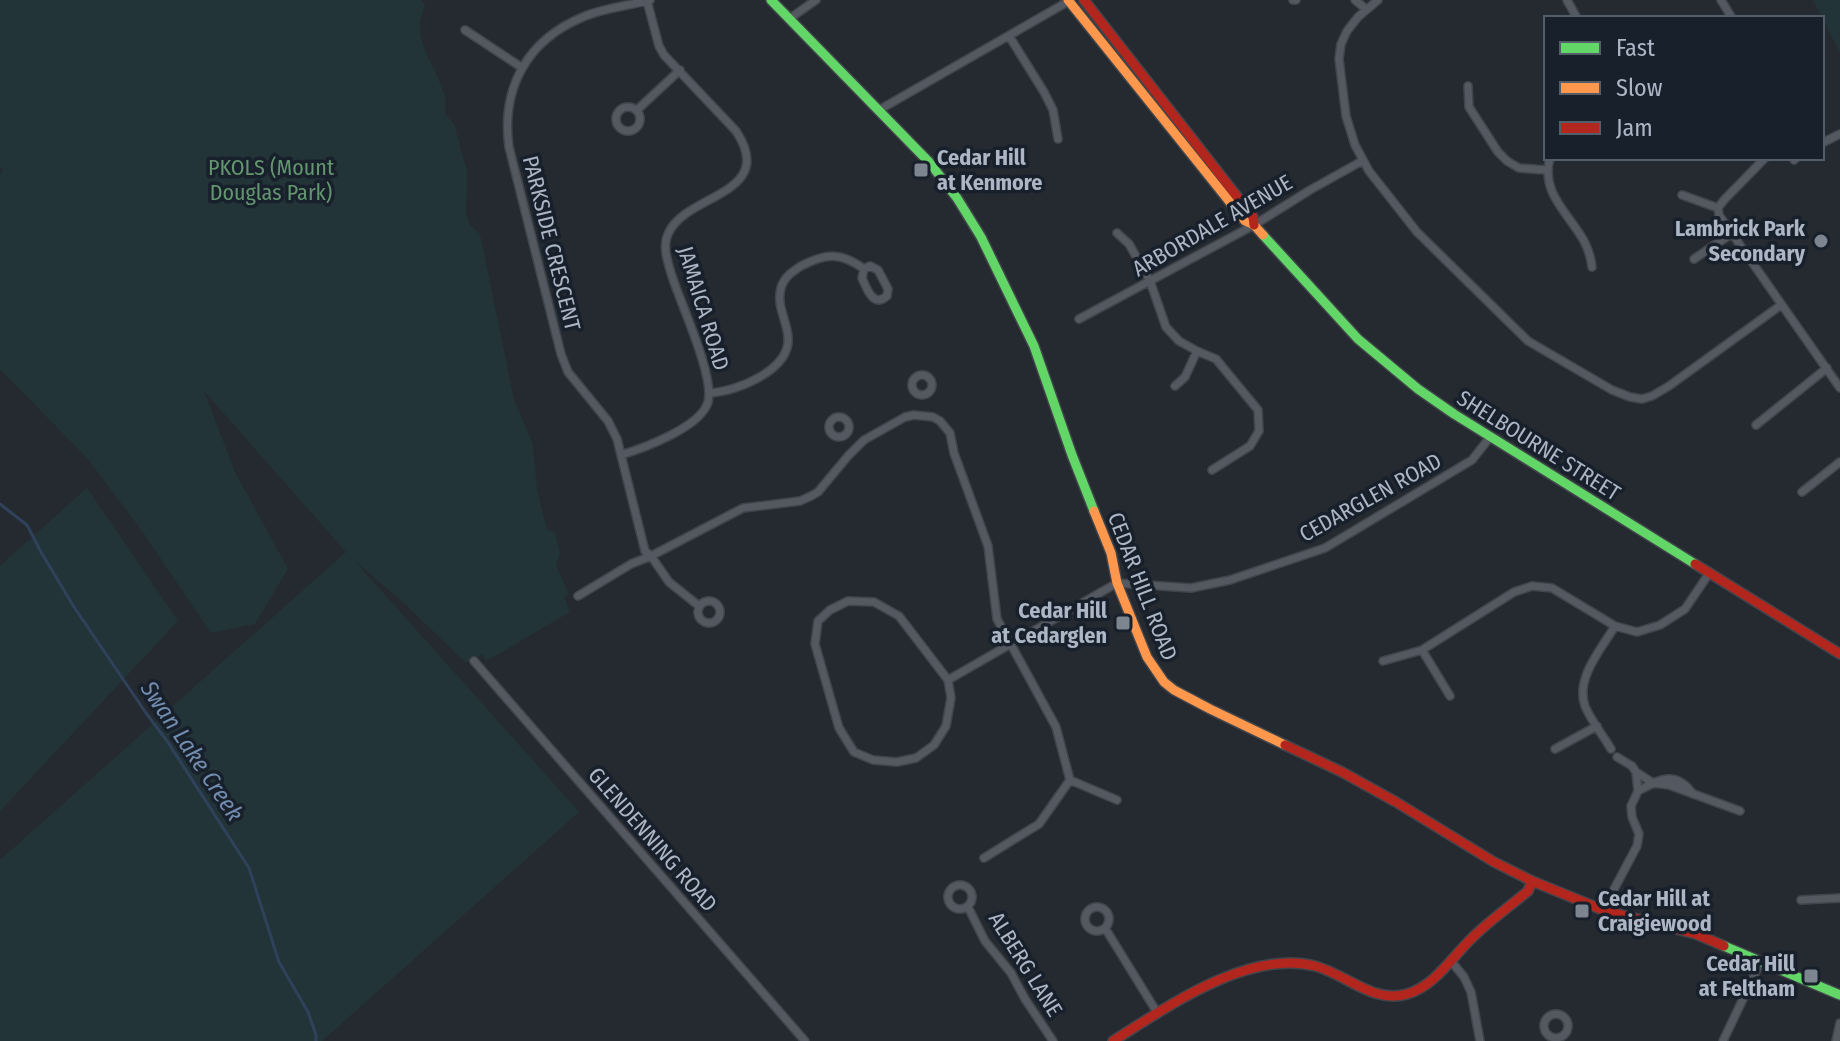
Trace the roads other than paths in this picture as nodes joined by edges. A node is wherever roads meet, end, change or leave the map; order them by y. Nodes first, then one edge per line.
1 (648, 0) edge
2 (771, 0) edge
3 (816, 0) edge
4 (1069, 0) edge
5 (1084, 0) edge
6 (1355, 0) edge
7 (1378, 0) edge
8 (1366, 9) junction
9 (789, 19) junction
10 (465, 30) dead end
11 (1009, 36) junction
12 (521, 67) junction
13 (680, 70) junction
14 (1468, 86) dead end
15 (637, 110) dead end
16 (879, 110) junction
17 (1058, 139) dead end
18 (1549, 160) edge
19 (1763, 160) edge
20 (1362, 161) junction
21 (1546, 170) junction
22 (1682, 195) dead end
23 (1718, 208) junction
24 (1254, 225) junction
25 (1117, 233) dead end
26 (1731, 234) junction
27 (1694, 259) dead end
28 (1592, 267) dead end
29 (864, 269) junction
30 (1150, 281) junction
31 (1781, 305) junction
32 (1079, 319) dead end
33 (1197, 351) junction
34 (1827, 368) junction
35 (1175, 386) dead end
36 (1840, 388) edge
37 (709, 393) junction
38 (922, 395) dead end
39 (924, 416) junction
40 (1756, 425) dead end
41 (845, 435) dead end
42 (1491, 436) junction
43 (857, 447) junction
44 (621, 455) junction
45 (1840, 462) edge
46 (1212, 470) dead end
47 (1802, 492) dead end
48 (651, 556) junction
49 (1710, 572) junction
50 (1117, 583) junction
51 (578, 596) dead end
52 (699, 606) dead end
53 (1615, 626) junction
54 (1010, 645) junction
55 (1422, 650) junction
56 (1840, 654) edge
57 (474, 661) dead end
58 (1383, 661) dead end
59 (948, 680) junction
60 (1450, 696) dead end
61 (1597, 726) junction
62 (1555, 749) dead end
63 (1611, 749) dead end
64 (1617, 757) dead end
65 (1636, 772) junction
66 (1070, 780) junction
67 (1653, 783) junction
68 (1638, 791) junction
69 (1117, 800) dead end
70 (1740, 811) dead end
71 (984, 858) dead end
72 (1532, 881) junction
73 (1840, 898) edge
74 (1801, 900) dead end
75 (968, 907) dead end
76 (1603, 910) junction
77 (1105, 928) dead end
78 (1451, 961) junction
79 (1761, 961) junction
80 (1840, 995) edge
81 (1158, 1014) junction
82 (1840, 1023) edge
83 (805, 1041) edge
84 (1053, 1041) edge
85 (1113, 1041) edge
86 (1480, 1041) edge
87 (1723, 1041) edge
88 (1836, 1041) edge

1 - 12 street, PARKSIDE CRESCENT
1 - 13 street, JAMAICA ROAD
2 - 9 street, CEDAR HILL ROAD
3 - 9 street
4 - 11 street
4 - 24 street, SHELBOURNE STREET
5 - 24 street, SHELBOURNE STREET
6 - 8 street
7 - 8 street
8 - 20 street
9 - 16 street, CEDAR HILL ROAD
10 - 12 street
11 - 16 street
11 - 17 street
12 - 44 street, PARKSIDE CRESCENT
13 - 15 street
13 - 37 street, JAMAICA ROAD
14 - 21 street
16 - 50 street, CEDAR HILL ROAD
18 - 21 street
19 - 23 street
20 - 24 street, ARBORDALE AVENUE
20 - 31 street
21 - 28 street
22 - 23 street
23 - 26 street
24 - 30 street, ARBORDALE AVENUE
24 - 42 street, SHELBOURNE STREET
25 - 30 street
26 - 27 street
26 - 31 street
29 - 29 street
29 - 37 street
30 - 32 street, ARBORDALE AVENUE
30 - 33 street
31 - 34 street
33 - 35 street
33 - 46 street
34 - 36 street
34 - 40 street
37 - 44 street, JAMAICA ROAD
38 - 39 street
39 - 43 street
39 - 54 street
41 - 43 street
42 - 49 street, SHELBOURNE STREET
42 - 50 street, CEDARGLEN ROAD
43 - 48 street
44 - 48 street, PARKSIDE CRESCENT
45 - 47 street
48 - 51 street
48 - 52 street, PARKSIDE CRESCENT
49 - 53 street
49 - 56 street, SHELBOURNE STREET
50 - 54 street
50 - 72 street, CEDAR HILL ROAD
53 - 55 street
53 - 61 street
54 - 59 street
54 - 66 street
55 - 58 street
55 - 60 street
57 - 83 street, GLENDENNING ROAD
59 - 59 street
61 - 62 street
61 - 63 street
64 - 65 street
65 - 67 street
65 - 68 street
66 - 69 street
66 - 71 street
67 - 68 street
67 - 70 street
68 - 76 street
72 - 76 street, CEDAR HILL ROAD
72 - 78 street
73 - 74 street
75 - 84 street, ALBERG LANE
76 - 79 street, CEDAR HILL ROAD
77 - 81 street
78 - 81 street
78 - 86 street
79 - 80 street, CEDAR HILL ROAD
79 - 87 street
81 - 85 street
82 - 88 street

